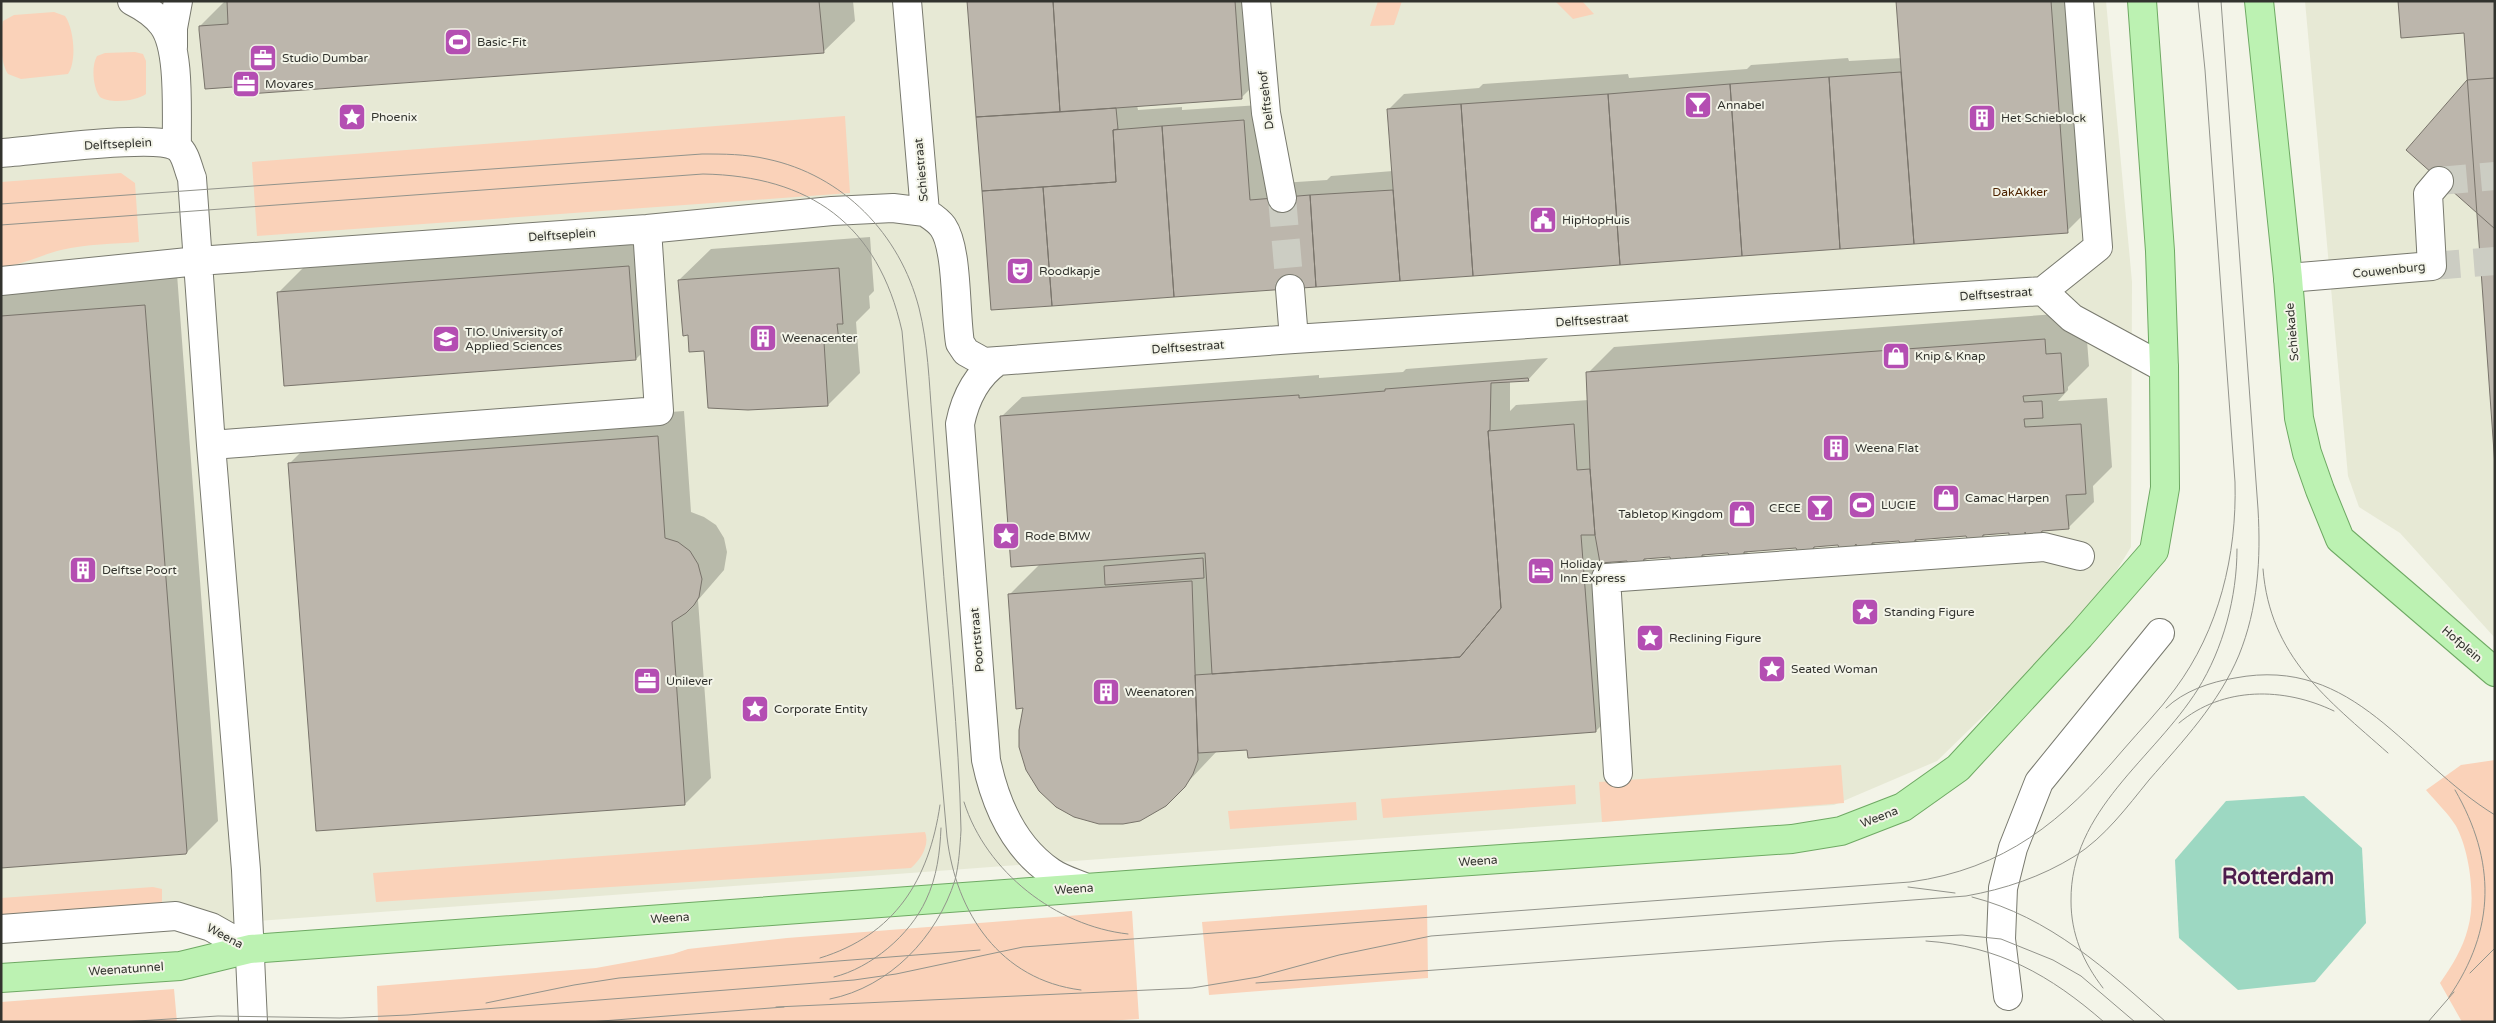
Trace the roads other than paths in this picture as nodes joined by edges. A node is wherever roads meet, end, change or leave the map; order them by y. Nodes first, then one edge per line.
1 (132, 1) edge
2 (178, 1) edge
3 (907, 1) edge
4 (1256, 1) edge
5 (2079, 1) edge
6 (2142, 1) edge
7 (2259, 1) edge
8 (174, 46) junction
9 (177, 147) junction
10 (1, 153) edge
11 (2439, 181) dead end
12 (1282, 198) tunnel mouth
13 (925, 212) junction
14 (646, 229) junction
15 (198, 262) junction
16 (2288, 278) junction
17 (1, 281) edge
18 (1290, 289) tunnel mouth
19 (2043, 291) junction
20 (1294, 339) junction
21 (998, 361) junction
22 (2164, 368) junction
23 (211, 445) junction
24 (2080, 556) dead end
25 (2429, 616) joint
26 (2160, 633) dead end
27 (2495, 672) edge
28 (1618, 773) dead end
29 (1086, 888) junction
30 (1, 929) edge
31 (250, 949) junction
32 (1, 978) edge
33 (2008, 996) dead end
34 (253, 1022) edge

1 - 8 street
2 - 8 street
3 - 13 street, Schiestraat
4 - 12 street, Delftsehof
5 - 19 street
6 - 22 main road
7 - 16 main road, Schiekade
8 - 9 street
9 - 10 street, Delftseplein
9 - 15 street
11 - 16 street, Couwenburg
13 - 14 street, Delftseplein
13 - 21 street, Schiestraat
14 - 15 street, Delftseplein
14 - 23 street
15 - 17 street, Delftseplein
15 - 23 street
16 - 25 main road, Schiekade
18 - 20 street
19 - 20 street, Delftsestraat
19 - 22 street, Delftsestraat
20 - 21 street, Delftsestraat
21 - 29 street, Poortstraat
22 - 29 main road, Weena
23 - 31 street
24 - 28 street
25 - 27 main road, Hofplein
26 - 33 street
29 - 31 main road, Weena
30 - 31 street, Weena
31 - 32 main road, Weenatunnel
31 - 34 street

